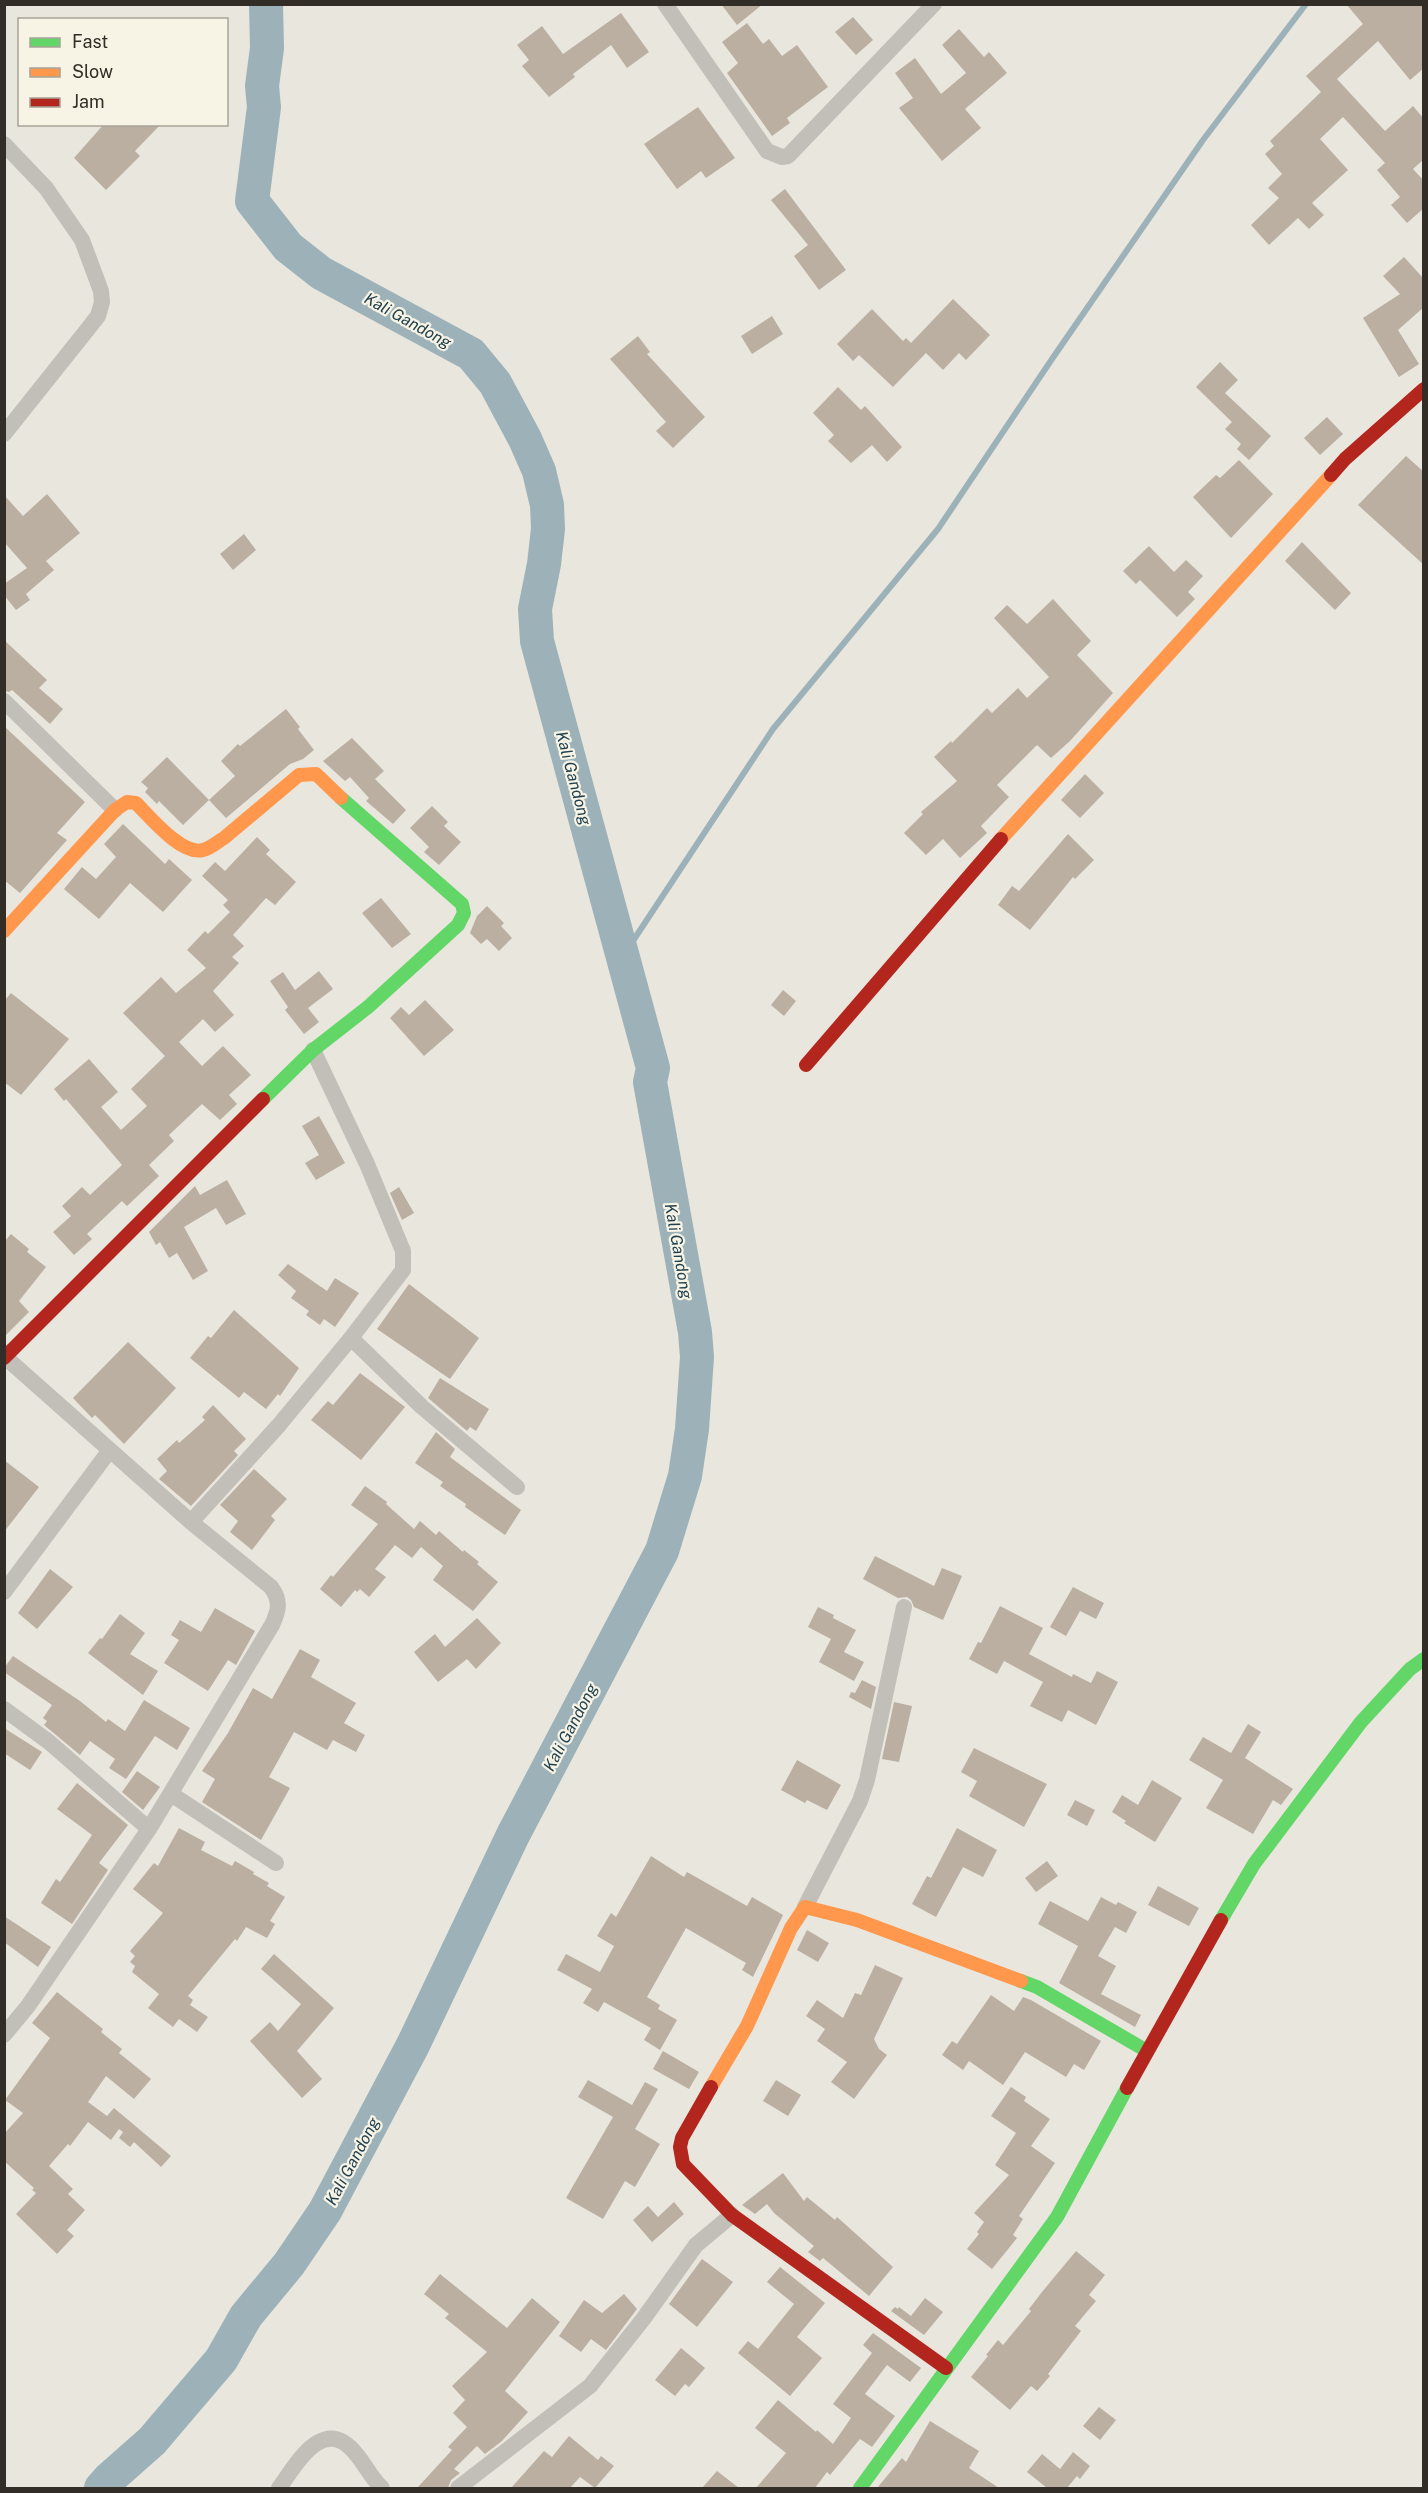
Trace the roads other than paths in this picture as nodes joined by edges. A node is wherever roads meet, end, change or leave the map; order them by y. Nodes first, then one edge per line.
1 (665, 4) edge
2 (934, 4) edge
3 (4, 144) edge
4 (1424, 389) edge
5 (4, 434) edge
6 (4, 701) edge
7 (115, 810) junction
8 (4, 931) edge
9 (313, 1050) junction
10 (806, 1065) dead end
11 (351, 1338) junction
12 (5, 1357) edge
13 (110, 1450) junction
14 (518, 1487) dead end
15 (191, 1522) junction
16 (4, 1593) edge
17 (904, 1607) dead end
18 (1424, 1659) edge
19 (4, 1709) edge
20 (171, 1794) junction
21 (149, 1829) junction
22 (276, 1863) dead end
23 (805, 1907) junction
24 (4, 2035) edge
25 (1147, 2051) junction
26 (732, 2215) junction
27 (946, 2368) junction
28 (279, 2488) edge
29 (382, 2488) edge
30 (458, 2488) edge
31 (860, 2488) edge

1 - 2 street
3 - 5 street
4 - 10 street
6 - 7 street
7 - 8 street
7 - 9 street
9 - 11 street
9 - 12 street
11 - 14 street
11 - 15 street
12 - 13 street
13 - 15 street
13 - 16 street
15 - 20 street
17 - 23 street
18 - 25 street
19 - 21 street
20 - 21 street
20 - 22 street
21 - 24 street
23 - 25 street
23 - 26 street
25 - 27 street
26 - 27 street
26 - 30 street
27 - 31 street
28 - 29 street

